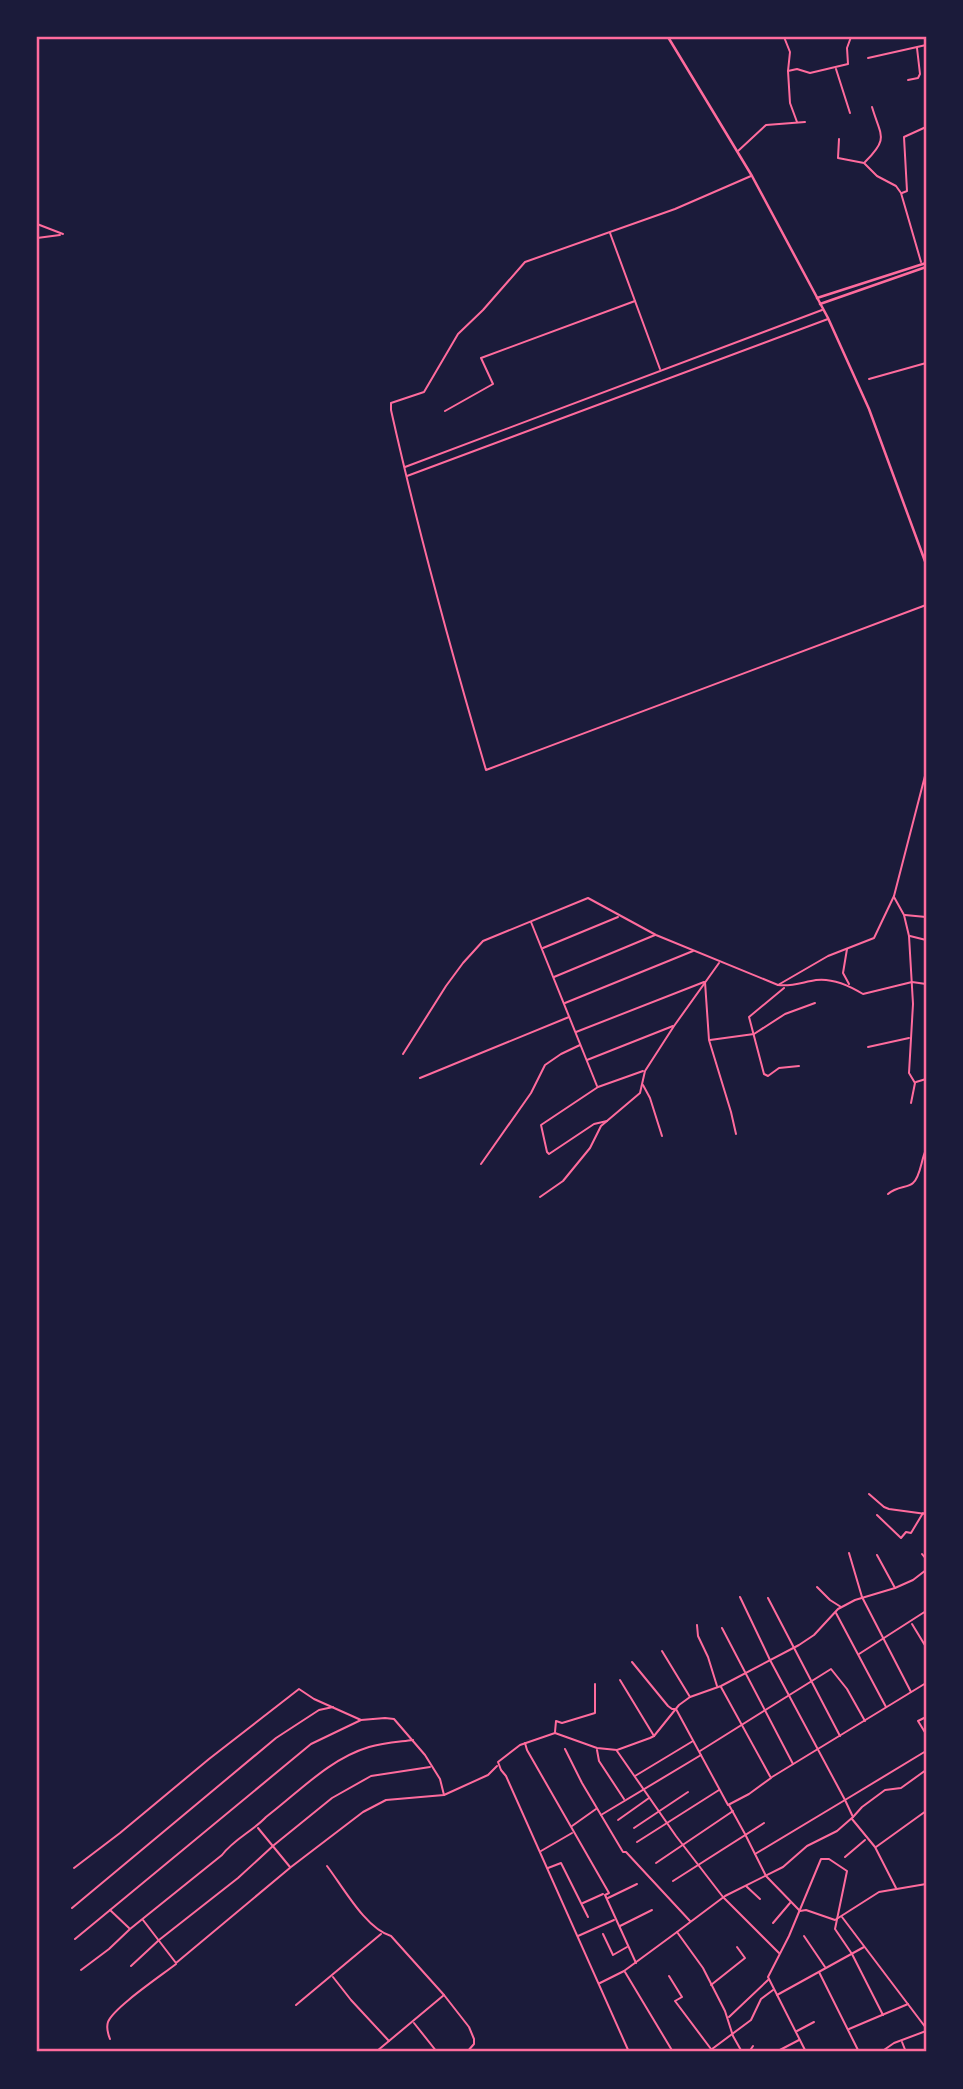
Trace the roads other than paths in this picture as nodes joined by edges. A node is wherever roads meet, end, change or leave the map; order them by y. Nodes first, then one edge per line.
1 (668, 37) edge
2 (784, 37) edge
3 (851, 37) edge
4 (926, 45) edge
5 (916, 47) junction
6 (868, 58) dead end
7 (836, 68) junction
8 (788, 71) junction
9 (908, 80) dead end
10 (872, 107) dead end
11 (850, 114) dead end
12 (797, 122) junction
13 (805, 122) dead end
14 (926, 127) edge
15 (839, 139) dead end
16 (737, 152) junction
17 (864, 163) junction
18 (752, 176) junction
19 (901, 193) junction
20 (37, 224) edge
21 (610, 232) junction
22 (37, 238) edge
23 (925, 265) edge
24 (817, 298) junction
25 (635, 301) junction
26 (820, 304) junction
27 (823, 309) junction
28 (828, 318) junction
29 (926, 363) edge
30 (661, 370) junction
31 (869, 379) dead end
32 (444, 411) dead end
33 (404, 467) junction
34 (406, 476) junction
35 (926, 564) edge
36 (926, 605) edge
37 (926, 772) edge
38 (894, 896) junction
39 (904, 915) junction
40 (619, 916) junction
41 (926, 917) edge
42 (531, 921) junction
43 (656, 935) junction
44 (909, 936) junction
45 (926, 940) edge
46 (542, 948) junction
47 (847, 948) junction
48 (695, 950) junction
49 (720, 961) junction
50 (554, 977) junction
51 (705, 981) junction
52 (912, 982) junction
53 (926, 984) edge
54 (778, 985) junction
55 (785, 986) junction
56 (850, 986) junction
57 (815, 1003) dead end
58 (564, 1004) junction
59 (570, 1017) junction
60 (674, 1026) junction
61 (576, 1032) junction
62 (754, 1034) junction
63 (910, 1038) junction
64 (709, 1040) junction
65 (581, 1045) junction
66 (868, 1046) dead end
67 (403, 1054) dead end
68 (587, 1060) junction
69 (799, 1066) dead end
70 (645, 1071) junction
71 (420, 1078) dead end
72 (926, 1079) edge
73 (915, 1083) junction
74 (642, 1084) junction
75 (598, 1087) junction
76 (911, 1102) dead end
77 (608, 1120) junction
78 (736, 1134) dead end
79 (662, 1136) dead end
80 (926, 1150) edge
81 (481, 1164) dead end
82 (888, 1194) dead end
83 (540, 1197) dead end
84 (869, 1494) dead end
85 (925, 1514) edge
86 (877, 1515) dead end
87 (849, 1553) dead end
88 (922, 1554) dead end
89 (877, 1555) dead end
90 (926, 1559) edge
91 (926, 1570) edge
92 (817, 1587) dead end
93 (895, 1588) junction
94 (740, 1597) dead end
95 (862, 1597) junction
96 (768, 1598) dead end
97 (842, 1608) junction
98 (926, 1611) edge
99 (836, 1613) junction
100 (911, 1622) junction
101 (697, 1625) dead end
102 (722, 1628) dead end
103 (884, 1639) junction
104 (794, 1647) junction
105 (926, 1647) edge
106 (662, 1651) dead end
107 (858, 1654) junction
108 (770, 1660) junction
109 (632, 1662) dead end
110 (745, 1673) junction
111 (620, 1680) dead end
112 (811, 1680) junction
113 (926, 1683) edge
114 (595, 1684) dead end
115 (719, 1687) junction
116 (912, 1692) junction
117 (788, 1695) junction
118 (690, 1697) junction
119 (334, 1706) junction
120 (886, 1708) junction
121 (676, 1709) junction
122 (764, 1710) junction
123 (926, 1717) edge
124 (362, 1720) junction
125 (865, 1721) junction
126 (742, 1724) junction
127 (555, 1732) junction
128 (926, 1734) edge
129 (654, 1736) junction
130 (841, 1736) junction
131 (414, 1740) junction
132 (693, 1741) junction
133 (525, 1743) junction
134 (597, 1748) junction
135 (565, 1749) dead end
136 (617, 1750) junction
137 (817, 1750) junction
138 (926, 1751) edge
139 (700, 1753) junction
140 (793, 1765) junction
141 (431, 1766) junction
142 (498, 1766) junction
143 (926, 1770) edge
144 (634, 1777) junction
145 (771, 1778) junction
146 (642, 1789) junction
147 (719, 1789) junction
148 (688, 1793) dead end
149 (444, 1795) junction
150 (649, 1798) junction
151 (624, 1800) junction
152 (845, 1800) junction
153 (728, 1805) junction
154 (597, 1809) junction
155 (659, 1811) junction
156 (733, 1811) junction
157 (926, 1811) edge
158 (600, 1815) junction
159 (852, 1817) junction
160 (618, 1820) dead end
161 (667, 1824) junction
162 (764, 1824) dead end
163 (257, 1826) junction
164 (571, 1826) junction
165 (634, 1828) dead end
166 (574, 1832) junction
167 (745, 1834) junction
168 (867, 1838) junction
169 (637, 1842) dead end
170 (682, 1844) junction
171 (274, 1845) junction
172 (875, 1847) junction
173 (540, 1852) junction
174 (755, 1854) junction
175 (845, 1857) dead end
176 (656, 1863) dead end
177 (698, 1865) junction
178 (327, 1866) dead end
179 (291, 1867) junction
180 (74, 1868) dead end
181 (547, 1868) junction
182 (766, 1876) junction
183 (673, 1881) dead end
184 (637, 1884) dead end
185 (926, 1884) edge
186 (746, 1885) junction
187 (896, 1889) junction
188 (606, 1897) junction
189 (723, 1897) junction
190 (760, 1899) dead end
191 (791, 1902) junction
192 (582, 1904) junction
193 (72, 1908) dead end
194 (110, 1910) junction
195 (652, 1910) dead end
196 (800, 1911) junction
197 (842, 1916) junction
198 (587, 1917) dead end
199 (616, 1919) junction
200 (143, 1920) junction
201 (835, 1920) junction
202 (691, 1922) junction
203 (773, 1923) dead end
204 (620, 1926) junction
205 (130, 1929) junction
206 (677, 1932) junction
207 (382, 1934) junction
208 (603, 1934) dead end
209 (577, 1936) junction
210 (804, 1936) dead end
211 (75, 1939) dead end
212 (159, 1940) junction
213 (628, 1946) junction
214 (737, 1947) dead end
215 (865, 1947) junction
216 (780, 1954) junction
217 (852, 1954) junction
218 (176, 1963) junction
219 (636, 1963) junction
220 (131, 1966) dead end
221 (826, 1968) junction
222 (81, 1970) dead end
223 (624, 1971) junction
224 (819, 1972) junction
225 (332, 1976) junction
226 (669, 1976) dead end
227 (768, 1980) junction
228 (599, 1983) junction
229 (711, 1985) junction
230 (774, 1990) junction
231 (444, 1994) junction
232 (776, 1995) junction
233 (908, 2004) junction
234 (296, 2005) dead end
235 (883, 2015) junction
236 (728, 2018) junction
237 (412, 2021) junction
238 (814, 2022) dead end
239 (926, 2029) edge
240 (848, 2030) junction
241 (796, 2032) junction
242 (733, 2034) junction
243 (110, 2039) dead end
244 (800, 2039) junction
245 (389, 2041) junction
246 (901, 2041) junction
247 (753, 2046) dead end
248 (711, 2049) junction
249 (377, 2051) edge
250 (437, 2052) edge
251 (467, 2052) edge
252 (629, 2052) edge
253 (673, 2052) edge
254 (708, 2052) edge
255 (742, 2052) edge
256 (749, 2052) edge
257 (776, 2052) edge
258 (806, 2052) edge
259 (859, 2052) edge
260 (880, 2052) edge
261 (906, 2052) edge

1 - 16 main road
2 - 8 street
3 - 7 street
4 - 5 street
5 - 6 street
5 - 9 street
7 - 8 street
7 - 11 street
8 - 12 street
10 - 17 street
12 - 13 street
12 - 16 street
14 - 19 street
15 - 17 street
16 - 18 main road
17 - 19 street
18 - 21 street
18 - 24 main road
19 - 23 street
20 - 22 street
21 - 25 street
21 - 33 street
23 - 24 main road
23 - 26 main road
24 - 26 main road
25 - 30 street
25 - 32 street
26 - 27 main road
27 - 28 main road
27 - 30 street
28 - 34 street
28 - 35 main road
29 - 31 street
30 - 33 street
33 - 34 street
34 - 36 street
37 - 38 street
38 - 39 street
38 - 47 street
39 - 41 street
39 - 44 street
40 - 42 street
40 - 43 street
40 - 46 street
42 - 46 street
42 - 67 street
43 - 48 street
43 - 50 street
44 - 45 street
44 - 52 street
46 - 50 street
47 - 54 street
47 - 56 street
48 - 49 street
48 - 58 street
49 - 51 street
49 - 54 street
50 - 58 street
51 - 60 street
51 - 61 street
51 - 64 street
52 - 53 street
52 - 56 street
52 - 63 street
54 - 55 street
55 - 56 street
55 - 62 street
57 - 62 street
58 - 59 street
59 - 61 street
59 - 71 street
60 - 68 street
60 - 70 street
61 - 65 street
62 - 64 street
62 - 69 street
63 - 66 street
63 - 73 street
64 - 78 street
65 - 68 street
65 - 81 street
68 - 75 street
70 - 74 street
70 - 75 street
72 - 73 street
73 - 76 street
74 - 77 street
74 - 79 street
75 - 77 street
77 - 83 street
80 - 82 street
84 - 85 street
85 - 86 street
87 - 95 street
88 - 90 street
89 - 93 street
91 - 93 street
92 - 97 street
93 - 95 street
94 - 108 street
95 - 97 street
95 - 103 street
96 - 104 street
97 - 99 street
98 - 100 street
99 - 104 street
99 - 107 street
100 - 103 street
100 - 105 street
101 - 115 street
102 - 110 street
103 - 107 street
103 - 116 street
104 - 108 street
104 - 112 street
106 - 118 street
107 - 120 street
108 - 110 street
108 - 117 street
109 - 121 street
110 - 115 street
110 - 122 street
111 - 129 street
112 - 117 street
112 - 125 street
112 - 130 street
113 - 116 street
114 - 127 street
115 - 118 street
115 - 126 street
116 - 120 street
117 - 122 street
117 - 137 street
118 - 121 street
119 - 124 street
119 - 180 street
119 - 193 street
120 - 125 street
121 - 129 street
121 - 132 street
122 - 126 street
122 - 140 street
123 - 128 street
124 - 131 street
124 - 194 street
125 - 130 street
126 - 139 street
126 - 145 street
127 - 133 street
127 - 134 street
129 - 136 street
130 - 137 street
131 - 141 street
131 - 163 street
132 - 139 street
132 - 144 street
133 - 142 street
133 - 164 street
134 - 136 street
134 - 151 street
135 - 154 street
136 - 144 street
137 - 140 street
137 - 152 street
138 - 152 street
139 - 146 street
139 - 147 street
140 - 145 street
141 - 149 street
141 - 171 street
142 - 149 street
142 - 173 street
143 - 159 street
144 - 146 street
145 - 153 street
146 - 150 street
146 - 151 street
147 - 153 street
147 - 161 street
148 - 155 street
149 - 179 street
150 - 155 street
150 - 160 street
151 - 158 street
152 - 159 street
152 - 174 street
153 - 156 street
154 - 158 street
154 - 164 street
155 - 161 street
155 - 165 street
156 - 167 street
156 - 170 street
157 - 172 street
158 - 202 street
159 - 168 street
159 - 182 street
161 - 169 street
161 - 170 street
162 - 167 street
163 - 171 street
163 - 200 street
164 - 166 street
166 - 173 street
166 - 188 street
167 - 174 street
167 - 177 street
168 - 172 street
168 - 175 street
170 - 176 street
170 - 177 street
171 - 179 street
171 - 212 street
172 - 187 street
173 - 181 street
174 - 182 street
177 - 183 street
177 - 189 street
178 - 207 street
179 - 218 street
181 - 192 street
181 - 209 street
182 - 186 street
182 - 191 street
184 - 188 street
185 - 187 street
186 - 189 street
186 - 190 street
187 - 197 street
188 - 192 street
188 - 199 street
189 - 202 street
189 - 216 street
191 - 196 street
191 - 203 street
192 - 198 street
194 - 205 street
194 - 211 street
195 - 204 street
196 - 201 street
196 - 201 street
196 - 216 street
197 - 201 street
197 - 215 street
199 - 204 street
199 - 209 street
200 - 205 street
200 - 212 street
201 - 217 street
202 - 206 street
204 - 213 street
205 - 222 street
206 - 219 street
206 - 229 street
207 - 225 street
207 - 231 street
208 - 213 street
209 - 228 street
210 - 221 street
212 - 218 street
212 - 220 street
213 - 219 street
214 - 229 street
215 - 217 street
215 - 233 street
216 - 227 street
217 - 221 street
217 - 235 street
218 - 243 street
219 - 223 street
221 - 224 street
223 - 228 street
223 - 253 street
224 - 232 street
224 - 240 street
225 - 234 street
225 - 245 street
226 - 248 street
227 - 230 street
227 - 236 street
228 - 252 street
229 - 236 street
230 - 232 street
230 - 242 street
231 - 237 street
231 - 251 street
232 - 241 street
233 - 235 street
233 - 239 street
235 - 240 street
236 - 242 street
237 - 245 street
237 - 250 street
238 - 241 street
239 - 246 street
240 - 259 street
241 - 244 street
242 - 248 street
242 - 255 street
244 - 257 street
244 - 258 street
245 - 249 street
246 - 260 street
246 - 261 street
247 - 256 street
248 - 254 street

